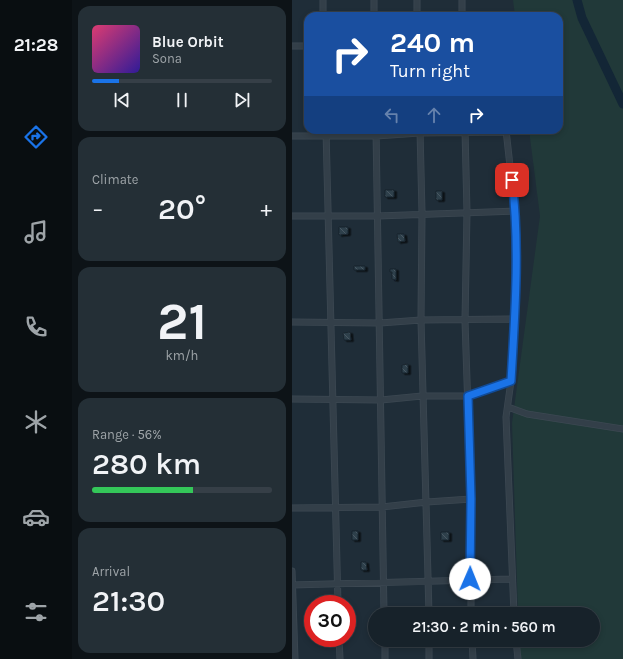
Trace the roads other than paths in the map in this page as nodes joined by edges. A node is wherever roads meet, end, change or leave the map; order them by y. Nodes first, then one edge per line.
1 (323, 0) edge
2 (374, 0) edge
3 (417, 0) edge
4 (462, 0) edge
5 (323, 12) edge
6 (374, 12) edge
7 (418, 12) edge
8 (462, 12) edge
9 (292, 46) edge
10 (304, 46) edge
11 (315, 134) edge
12 (326, 134) edge
13 (376, 134) edge
14 (420, 134) edge
15 (465, 134) edge
16 (506, 134) edge
17 (292, 136) edge
18 (515, 211) junction
19 (467, 212) junction
20 (422, 213) junction
21 (328, 215) junction
22 (292, 216) edge
23 (378, 216) junction
24 (515, 319) junction
25 (420, 320) junction
26 (465, 321) junction
27 (292, 322) edge
28 (330, 322) junction
29 (380, 323) junction
30 (511, 381) junction
31 (422, 396) junction
32 (468, 396) junction
33 (292, 399) edge
34 (332, 399) junction
35 (381, 400) junction
36 (508, 407) junction
37 (623, 429) edge
38 (471, 499) junction
39 (427, 502) junction
40 (382, 507) junction
41 (292, 508) edge
42 (335, 508) junction
43 (292, 571) edge
44 (470, 579) junction
45 (512, 579) junction
46 (430, 581) junction
47 (383, 583) junction
48 (337, 584) junction
49 (292, 585) edge
50 (338, 595) edge
51 (384, 607) edge
52 (430, 607) edge
53 (471, 607) edge
54 (514, 607) edge
55 (339, 647) edge
56 (385, 647) edge
57 (429, 647) edge
58 (472, 647) edge
59 (517, 647) edge
60 (295, 659) edge
61 (340, 659) edge
62 (385, 659) edge
63 (429, 659) edge
64 (473, 659) edge
65 (518, 659) edge

1 - 5 street
2 - 6 street
3 - 7 street
4 - 8 street
9 - 10 street
11 - 17 street
12 - 21 street
13 - 23 street
14 - 20 street
15 - 19 street
16 - 18 street
18 - 19 street
18 - 24 street
19 - 20 street
19 - 26 street
20 - 23 street
20 - 25 street
21 - 22 street
21 - 23 street
21 - 28 street
23 - 29 street
24 - 26 street
24 - 30 street
25 - 26 street
25 - 29 street
25 - 31 street
26 - 32 street
27 - 28 street
28 - 29 street
28 - 34 street
29 - 35 street
30 - 32 street
30 - 36 street
31 - 32 street
31 - 35 street
31 - 39 street
32 - 38 street
33 - 34 street
34 - 35 street
34 - 42 street
35 - 40 street
36 - 37 street
36 - 45 street
38 - 39 street
38 - 44 street
39 - 40 street
39 - 46 street
40 - 42 street
40 - 47 street
41 - 42 street
42 - 48 street
43 - 49 street
44 - 45 street
44 - 46 street
44 - 53 street
45 - 54 street
46 - 47 street
46 - 52 street
47 - 48 street
47 - 51 street
48 - 49 street
48 - 50 street
49 - 60 street
55 - 61 street
56 - 62 street
57 - 63 street
58 - 64 street
59 - 65 street

